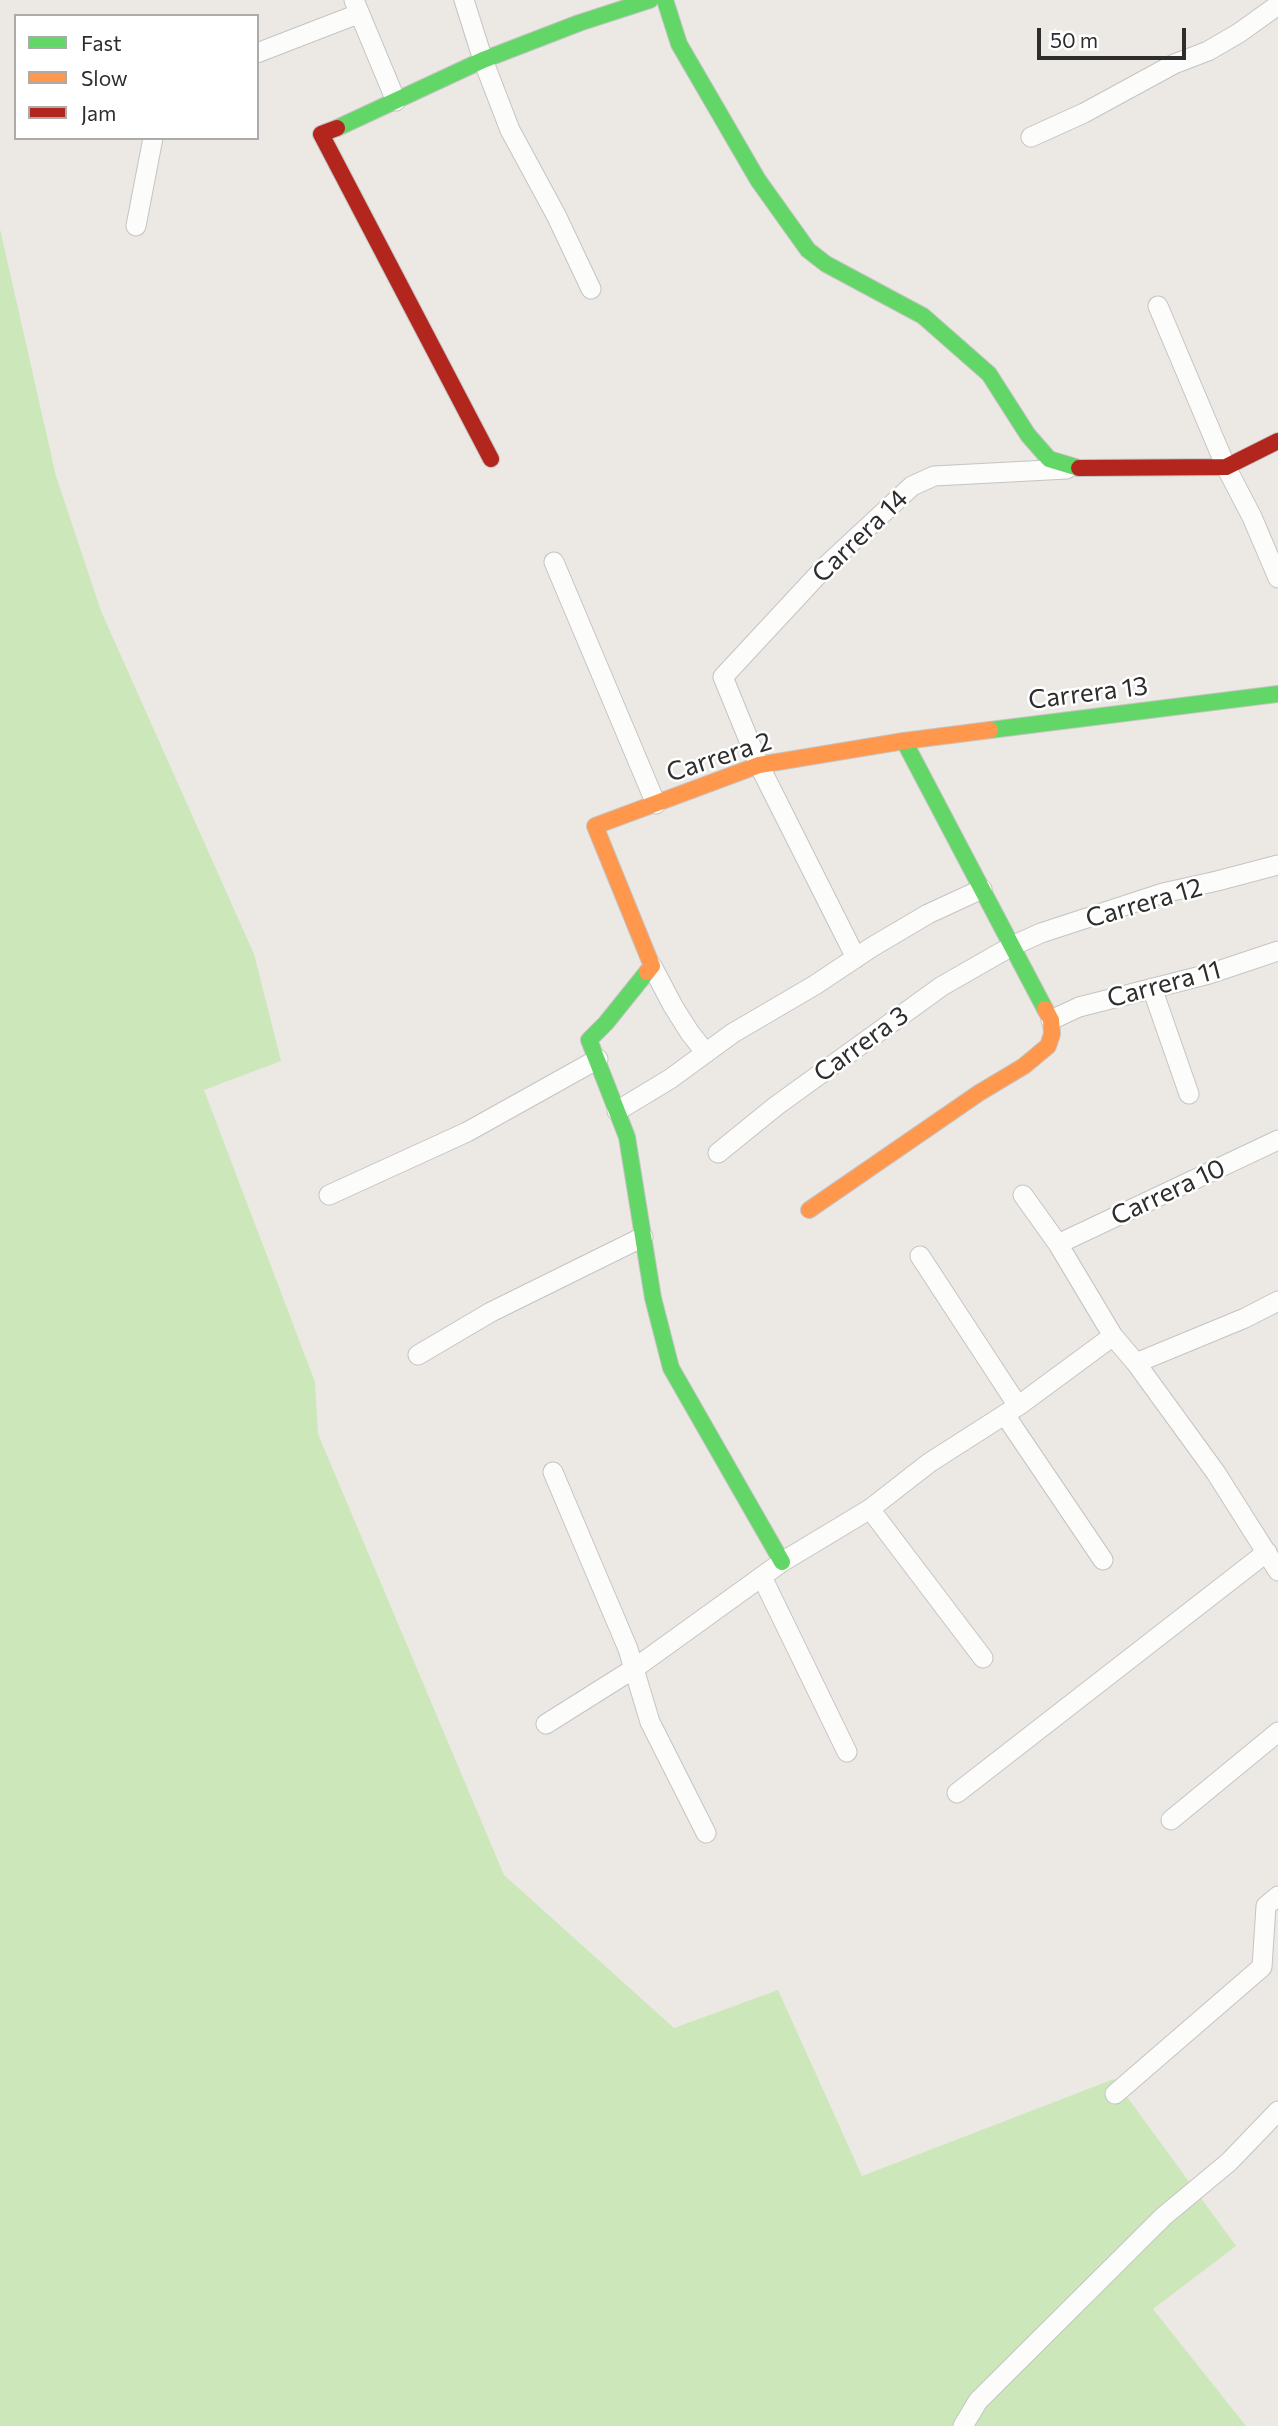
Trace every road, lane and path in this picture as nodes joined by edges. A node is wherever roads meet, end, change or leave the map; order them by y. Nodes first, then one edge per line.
1 (464, 0) edge
2 (650, 0) edge
3 (665, 0) edge
4 (1278, 5) edge
5 (356, 7) edge
6 (259, 52) edge
7 (483, 60) junction
8 (396, 101) junction
9 (1031, 137) dead end
10 (153, 140) edge
11 (136, 226) dead end
12 (591, 289) dead end
13 (1158, 306) dead end
14 (1278, 441) edge
15 (491, 459) dead end
16 (1226, 467) junction
17 (1076, 468) junction
18 (554, 562) dead end
19 (1278, 578) edge
20 (1278, 694) edge
21 (904, 741) junction
22 (759, 765) junction
23 (656, 804) junction
24 (1278, 864) edge
25 (982, 889) junction
26 (1012, 946) junction
27 (1278, 951) edge
28 (856, 958) junction
29 (652, 966) junction
30 (1152, 988) junction
31 (1051, 1020) junction
32 (706, 1053) junction
33 (598, 1059) junction
34 (1189, 1094) dead end
35 (617, 1111) junction
36 (1278, 1140) edge
37 (718, 1153) dead end
38 (329, 1195) dead end
39 (1023, 1195) dead end
40 (809, 1210) dead end
41 (643, 1237) junction
42 (1058, 1244) junction
43 (920, 1256) dead end
44 (1278, 1301) edge
45 (1113, 1336) junction
46 (418, 1355) dead end
47 (1136, 1363) junction
48 (1011, 1411) junction
49 (553, 1472) dead end
50 (870, 1509) junction
51 (1103, 1560) dead end
52 (782, 1562) junction
53 (1275, 1565) edge
54 (762, 1577) junction
55 (983, 1658) dead end
56 (635, 1668) junction
57 (547, 1724) dead end
58 (1278, 1732) edge
59 (847, 1752) dead end
60 (957, 1793) dead end
61 (1171, 1821) dead end
62 (706, 1833) dead end
63 (1278, 1896) edge
64 (1115, 2094) dead end
65 (1278, 2111) edge
66 (962, 2426) edge

1 - 7 street
2 - 7 street
3 - 17 street
4 - 9 street
5 - 6 street
5 - 8 street
7 - 8 street
7 - 12 street
8 - 15 street
10 - 11 street
13 - 16 street
14 - 16 street
16 - 17 street
16 - 19 street
17 - 22 street, Carrera 14
18 - 23 street
20 - 21 street, Carrera 13
21 - 22 street, Carrera 2
21 - 25 street
22 - 23 street, Carrera 2
22 - 28 street
23 - 29 street, Carrera 2
24 - 26 street, Carrera 12
25 - 26 street
25 - 28 street
26 - 31 street
26 - 37 street, Carrera 3
27 - 30 street, Carrera 11
28 - 32 street
29 - 32 street
29 - 33 street
30 - 31 street, Carrera 11
30 - 34 street
31 - 40 street
32 - 35 street
33 - 35 street
33 - 38 street
35 - 41 street
36 - 42 street, Carrera 10
39 - 42 street
41 - 46 street
41 - 52 street
42 - 45 street
43 - 48 street
44 - 47 street
45 - 47 street
45 - 48 street
47 - 53 street
48 - 50 street
48 - 51 street
49 - 56 street
50 - 52 street
50 - 55 street
52 - 54 street
53 - 60 street
54 - 56 street
54 - 59 street
56 - 57 street
56 - 62 street
58 - 61 street
63 - 64 street
65 - 66 street

